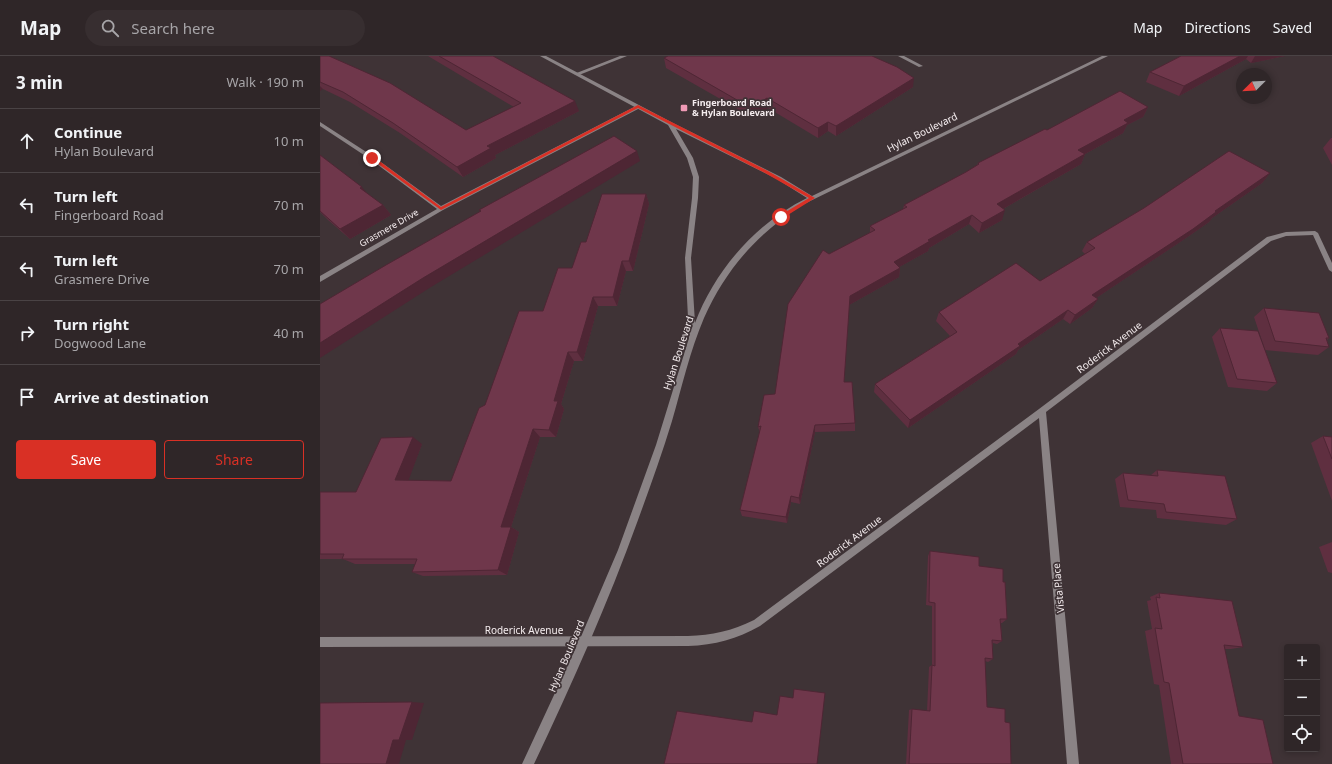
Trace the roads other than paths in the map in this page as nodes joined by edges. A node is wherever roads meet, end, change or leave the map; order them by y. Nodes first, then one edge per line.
1 (542, 56) edge
2 (625, 56) edge
3 (900, 56) edge
4 (1106, 56) edge
5 (921, 66) dead end
6 (576, 74) junction
7 (638, 107) junction
8 (320, 124) edge
9 (671, 124) junction
10 (812, 198) junction
11 (441, 209) junction
12 (1332, 270) edge
13 (320, 279) edge
14 (692, 340) junction
15 (1042, 411) junction
16 (585, 640) junction
17 (320, 642) edge
18 (528, 764) edge
19 (1073, 764) edge

1 - 6 street
2 - 6 street
3 - 5 street
4 - 10 street, Hylan Boulevard
6 - 7 street
7 - 9 street
7 - 11 street, Grasmere Drive
8 - 11 street
9 - 10 street
9 - 14 street
10 - 14 street, Hylan Boulevard
11 - 13 street, Grasmere Drive
12 - 15 street, Roderick Avenue
14 - 16 street, Hylan Boulevard
15 - 16 street, Roderick Avenue
15 - 19 street, Vista Place
16 - 17 street, Roderick Avenue
16 - 18 street, Hylan Boulevard

